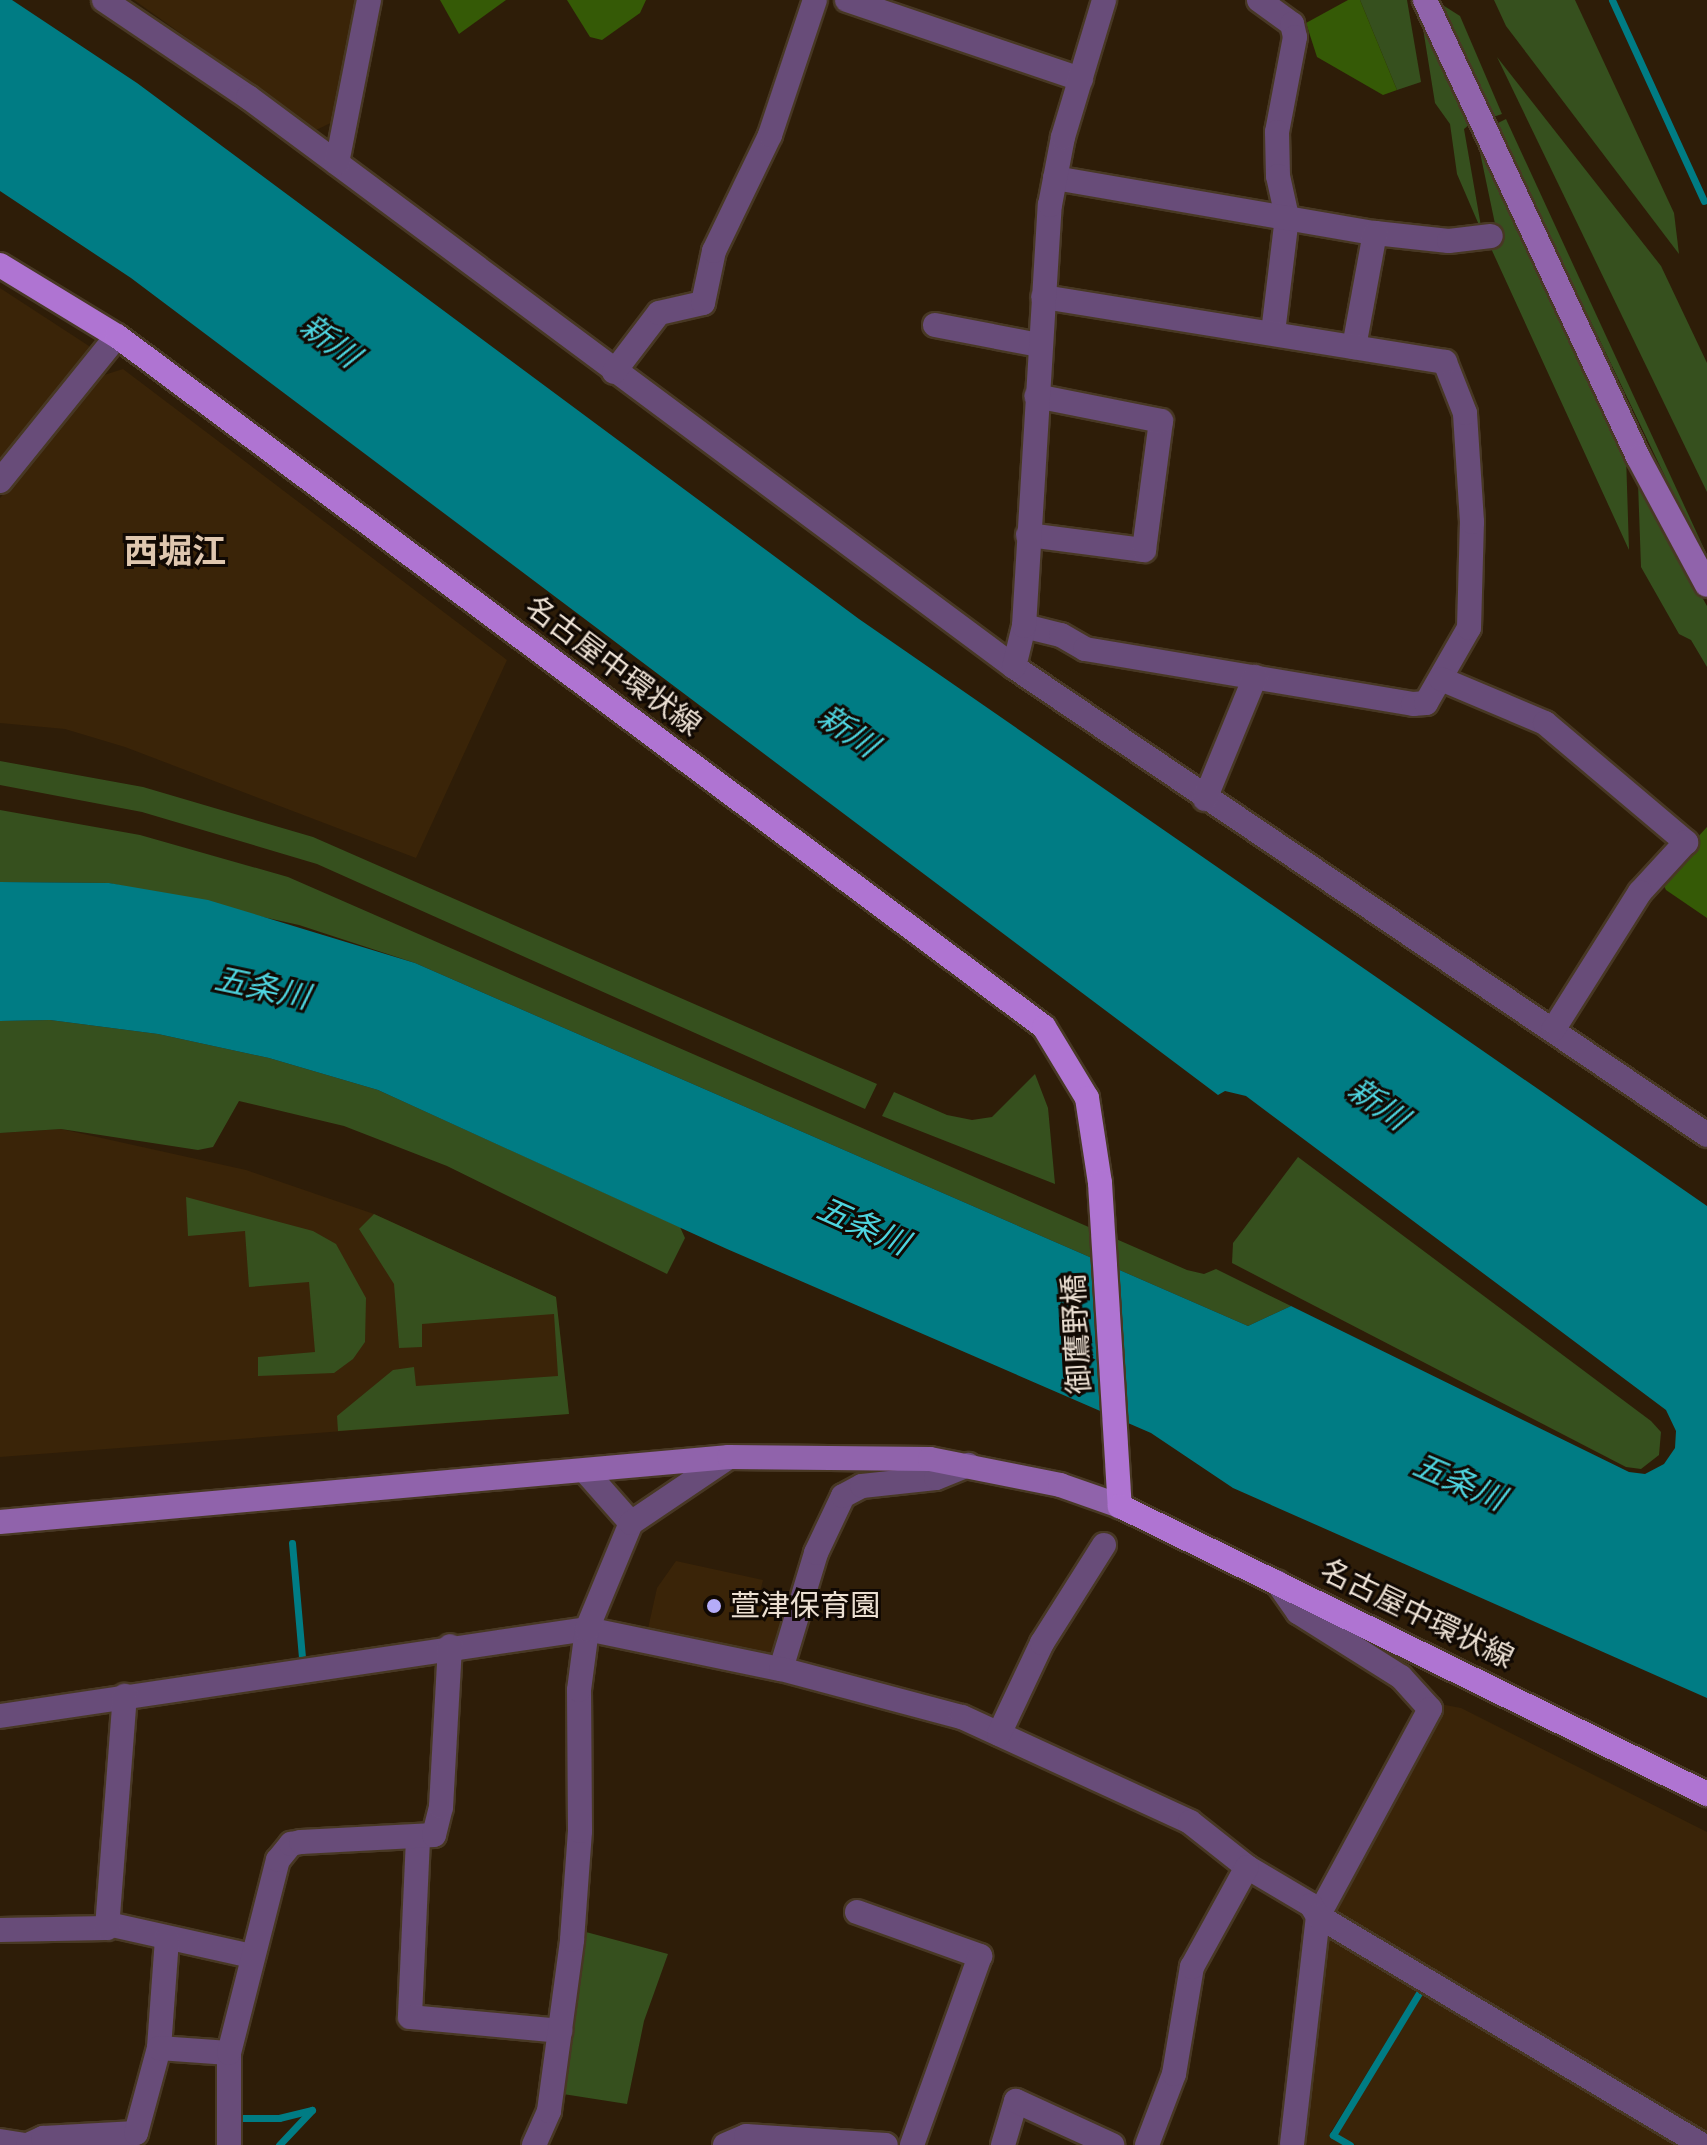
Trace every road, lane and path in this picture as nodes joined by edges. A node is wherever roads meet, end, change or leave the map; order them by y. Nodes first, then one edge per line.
1 (104, 0) edge
2 (369, 0) edge
3 (815, 0) edge
4 (847, 0) edge
5 (1104, 0) edge
6 (1259, 0) edge
7 (1425, 0) edge
8 (1081, 79) junction
9 (337, 163) junction
10 (1055, 178) junction
11 (1287, 217) junction
12 (1375, 233) junction
13 (1491, 236) dead end
14 (0, 265) edge
15 (1043, 297) junction
16 (935, 325) dead end
17 (1273, 333) junction
18 (117, 336) junction
19 (1039, 345) junction
20 (1354, 347) junction
21 (614, 372) junction
22 (1036, 396) junction
23 (0, 481) edge
24 (1028, 535) junction
25 (1707, 585) edge
26 (1024, 626) junction
27 (1014, 667) junction
28 (1255, 677) junction
29 (1441, 679) junction
30 (1205, 799) junction
31 (1553, 1030) junction
32 (1707, 1135) edge
33 (1100, 1183) joint
34 (729, 1457) junction
35 (969, 1465) junction
36 (586, 1472) junction
37 (1120, 1506) junction
38 (0, 1522) edge
39 (631, 1523) junction
40 (1104, 1545) dead end
41 (1277, 1582) junction
42 (587, 1629) junction
43 (450, 1646) junction
44 (781, 1669) junction
45 (125, 1696) junction
46 (0, 1716) edge
47 (999, 1734) junction
48 (1707, 1794) edge
49 (418, 1839) junction
50 (1247, 1867) junction
51 (857, 1912) dead end
52 (1318, 1916) junction
53 (108, 1924) junction
54 (0, 1930) edge
55 (167, 1939) junction
56 (251, 1956) junction
57 (560, 2031) junction
58 (159, 2048) junction
59 (229, 2053) junction
60 (0, 2141) edge
61 (26, 2145) edge
62 (229, 2145) edge
63 (534, 2145) edge
64 (725, 2145) edge
65 (886, 2145) edge
66 (912, 2145) edge
67 (1003, 2145) edge
68 (1112, 2145) edge
69 (1147, 2145) edge
70 (1292, 2145) edge
71 (1702, 2145) edge

1 - 9 street
2 - 9 street
3 - 21 street
4 - 8 street
5 - 8 street
6 - 11 street
7 - 25 street
8 - 10 street
9 - 21 street
10 - 11 street
10 - 15 street
11 - 12 street
11 - 17 street
12 - 13 street
12 - 20 street
14 - 18 main road, 名古屋中環状線
15 - 17 street
15 - 19 street
16 - 19 street
17 - 20 street
18 - 23 street
18 - 33 main road, 名古屋中環状線
19 - 22 street
20 - 29 street
21 - 27 street
22 - 24 street
22 - 24 street
24 - 26 street
26 - 27 street
26 - 28 street
27 - 30 street
28 - 29 street
28 - 30 street
29 - 31 street
30 - 31 street
31 - 32 street
33 - 37 main road, 御鷹野橋
34 - 35 street
34 - 36 street
34 - 39 street
35 - 37 street
35 - 44 street
36 - 38 street
36 - 39 street
37 - 41 main road, 名古屋中環状線
39 - 42 street
40 - 47 street
41 - 48 main road, 名古屋中環状線
41 - 52 street
42 - 43 street
42 - 44 street
42 - 57 street
43 - 45 street
43 - 49 street
44 - 47 street
45 - 46 street
45 - 53 street
47 - 50 street
49 - 56 street
49 - 57 street
50 - 52 street
50 - 69 street
51 - 66 street
52 - 70 street
52 - 71 street
53 - 54 street
53 - 55 street
55 - 56 street
55 - 58 street
56 - 59 street
57 - 63 street
58 - 59 street
58 - 61 street
59 - 62 street
60 - 61 street
64 - 65 street
67 - 68 street

